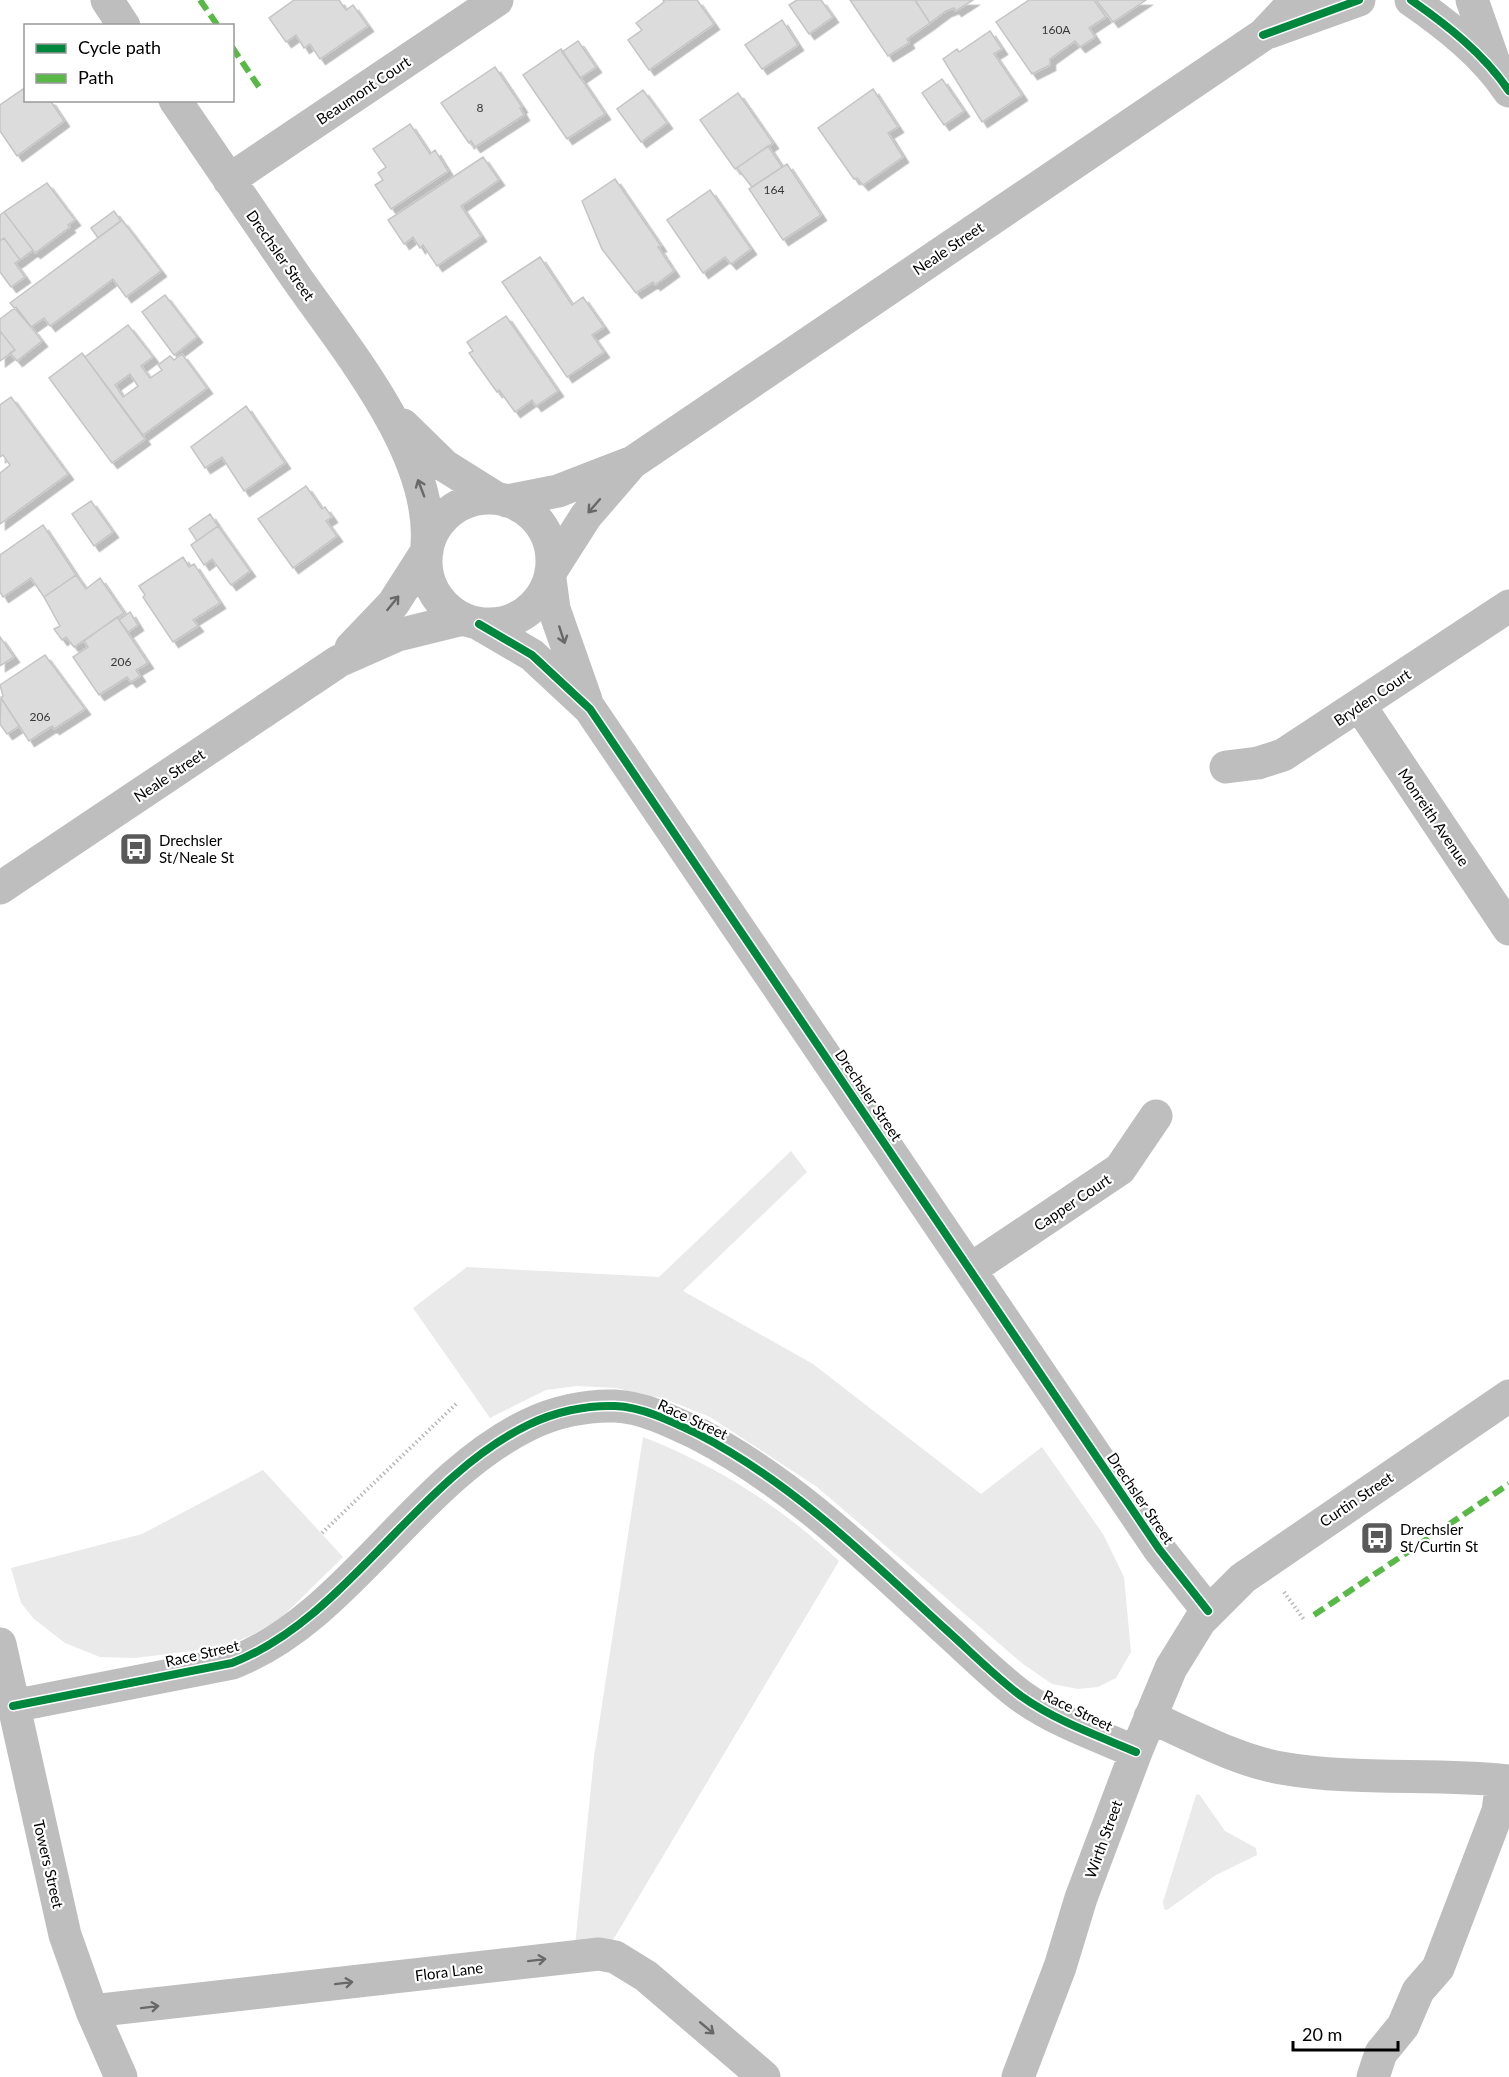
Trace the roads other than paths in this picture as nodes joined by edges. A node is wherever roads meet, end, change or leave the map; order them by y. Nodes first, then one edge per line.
1 (107, 0) edge
2 (497, 0) edge
3 (1296, 0) edge
4 (1359, 0) edge
5 (1411, 0) edge
6 (1473, 0) edge
7 (123, 24) edge
8 (1263, 34) junction
9 (1504, 83) edge
10 (176, 102) edge
11 (229, 180) junction
12 (387, 409) junction
13 (633, 462) junction
14 (501, 499) junction
15 (427, 548) junction
16 (550, 575) junction
17 (1509, 606) edge
18 (471, 621) junction
19 (339, 661) junction
20 (1360, 706) junction
21 (590, 709) junction
22 (1226, 767) dead end
23 (0, 888) edge
24 (1509, 929) edge
25 (1156, 1116) dead end
26 (971, 1269) junction
27 (1509, 1396) edge
28 (1208, 1611) junction
29 (0, 1644) edge
30 (13, 1706) junction
31 (1150, 1717) junction
32 (1136, 1752) junction
33 (1506, 1781) edge
34 (92, 2012) junction
35 (121, 2077) edge
36 (764, 2077) edge
37 (1018, 2077) edge
38 (1373, 2077) edge

1 - 7 street
2 - 11 street, Beaumont Court
3 - 8 street, Neale Street
4 - 8 street, Neale Street
5 - 9 street
6 - 9 street
8 - 13 street, Neale Street
10 - 11 street, Drechsler Street
11 - 12 street, Drechsler Street
12 - 14 street, Drechsler Street
15 -> 12 street, Drechsler Street
13 - 14 street, Neale Street
13 -> 16 street, Neale Street
14 - 15 street
14 - 16 street
15 - 18 street
19 -> 15 street, Neale Street
16 - 18 street
16 -> 21 street, Drechsler Street
17 - 20 street, Bryden Court
18 - 19 street, Neale Street
18 - 21 street, Drechsler Street
19 - 23 street, Neale Street
20 - 22 street, Bryden Court
20 - 24 street, Monreith Avenue
21 - 26 street, Drechsler Street
25 - 26 street, Capper Court
26 - 28 street, Drechsler Street
27 - 28 street, Curtin Street
28 - 31 street, Wirth Street
29 - 30 street, Towers Street
30 - 32 street, Race Street
30 - 34 street, Towers Street
31 - 32 street, Wirth Street
31 - 33 street
32 - 37 street, Wirth Street
33 - 38 street
34 - 35 street, Towers Street
34 -> 36 street, Flora Lane

